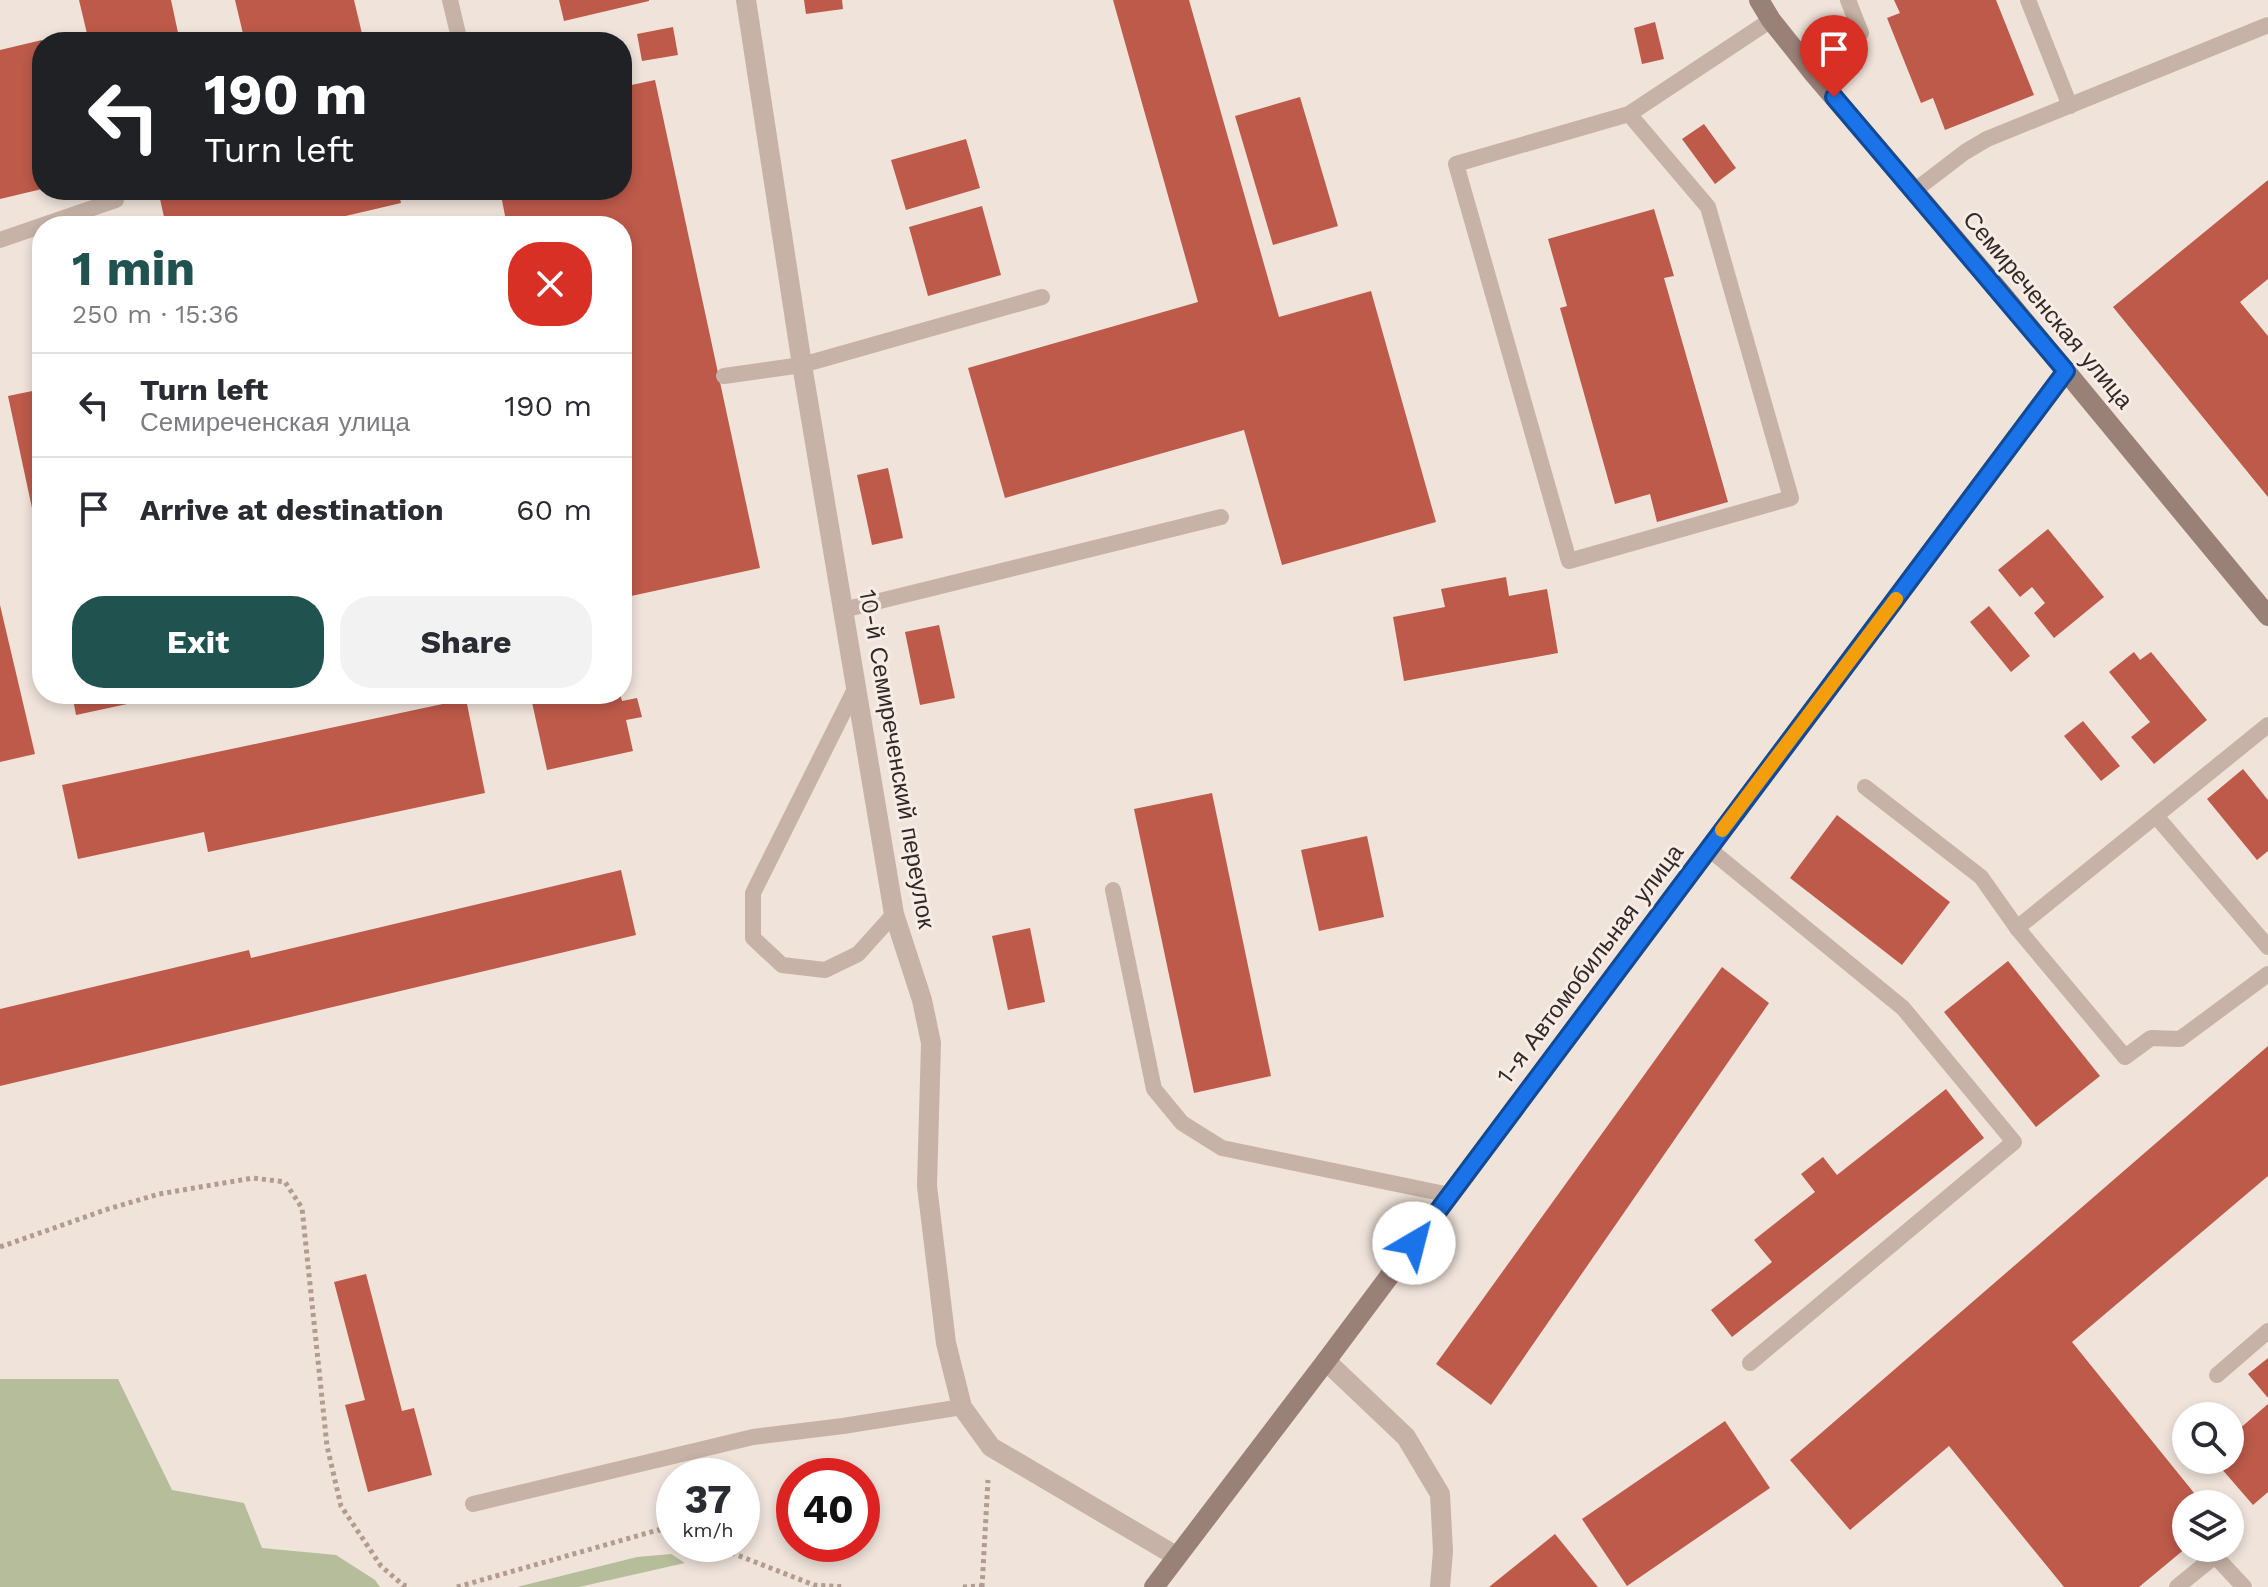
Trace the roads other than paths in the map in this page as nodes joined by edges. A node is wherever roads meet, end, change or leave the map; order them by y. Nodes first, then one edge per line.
1 (450, 0) edge
2 (746, 0) edge
3 (1759, 0) edge
4 (1848, 0) edge
5 (2028, 0) edge
6 (1771, 20) junction
7 (2268, 25) edge
8 (458, 32) edge
9 (1814, 74) junction
10 (2070, 106) junction
11 (1629, 114) junction
12 (1914, 191) junction
13 (116, 200) dead end
14 (70, 216) edge
15 (32, 229) edge
16 (0, 240) edge
17 (1042, 297) dead end
18 (802, 365) junction
19 (2066, 371) junction
20 (724, 376) dead end
21 (1221, 517) dead end
22 (843, 610) junction
23 (2268, 616) edge
24 (856, 687) junction
25 (2268, 725) edge
26 (1865, 787) dead end
27 (2156, 816) junction
28 (1709, 849) junction
29 (1113, 890) dead end
30 (894, 914) junction
31 (2017, 928) junction
32 (2268, 947) edge
33 (2268, 974) edge
34 (1450, 1195) junction
35 (2268, 1331) edge
36 (1326, 1361) junction
37 (1750, 1363) dead end
38 (2217, 1375) dead end
39 (962, 1407) junction
40 (473, 1504) dead end
41 (1176, 1556) junction
42 (1154, 1587) edge
43 (1440, 1587) edge
44 (2177, 1587) edge
45 (2244, 1587) edge

1 - 8 lane
2 - 18 street, 10-й Семиреченский переулок
3 - 6 street, Семиреченская улица
4 - 9 lane
5 - 10 lane
6 - 9 street, Семиреченская улица
6 - 11 lane
7 - 10 lane
9 - 12 street, Семиреченская улица
10 - 12 lane
11 - 11 lane
12 - 19 street, Семиреченская улица
13 - 14 lane
15 - 16 lane
17 - 18 lane
18 - 20 lane
18 - 22 street, 10-й Семиреченский переулок
19 - 23 street, Семиреченская улица
19 - 28 street, 1-я Автомобильная улица
21 - 22 lane
22 - 24 street, 10-й Семиреченский переулок
24 - 30 street, 10-й Семиреченский переулок
24 - 30 lane
25 - 27 lane
26 - 31 lane
27 - 31 lane
27 - 32 lane
28 - 34 street, 1-я Автомобильная улица
28 - 37 lane
29 - 34 lane
30 - 39 street, 10-й Семиреченский переулок
31 - 33 lane
34 - 36 street, 1-я Автомобильная улица
35 - 38 lane
36 - 41 street, 1-я Автомобильная улица
36 - 43 street
39 - 40 lane
39 - 41 street, 10-й Семиреченский переулок
41 - 42 street, 1-я Автомобильная улица
44 - 45 lane

